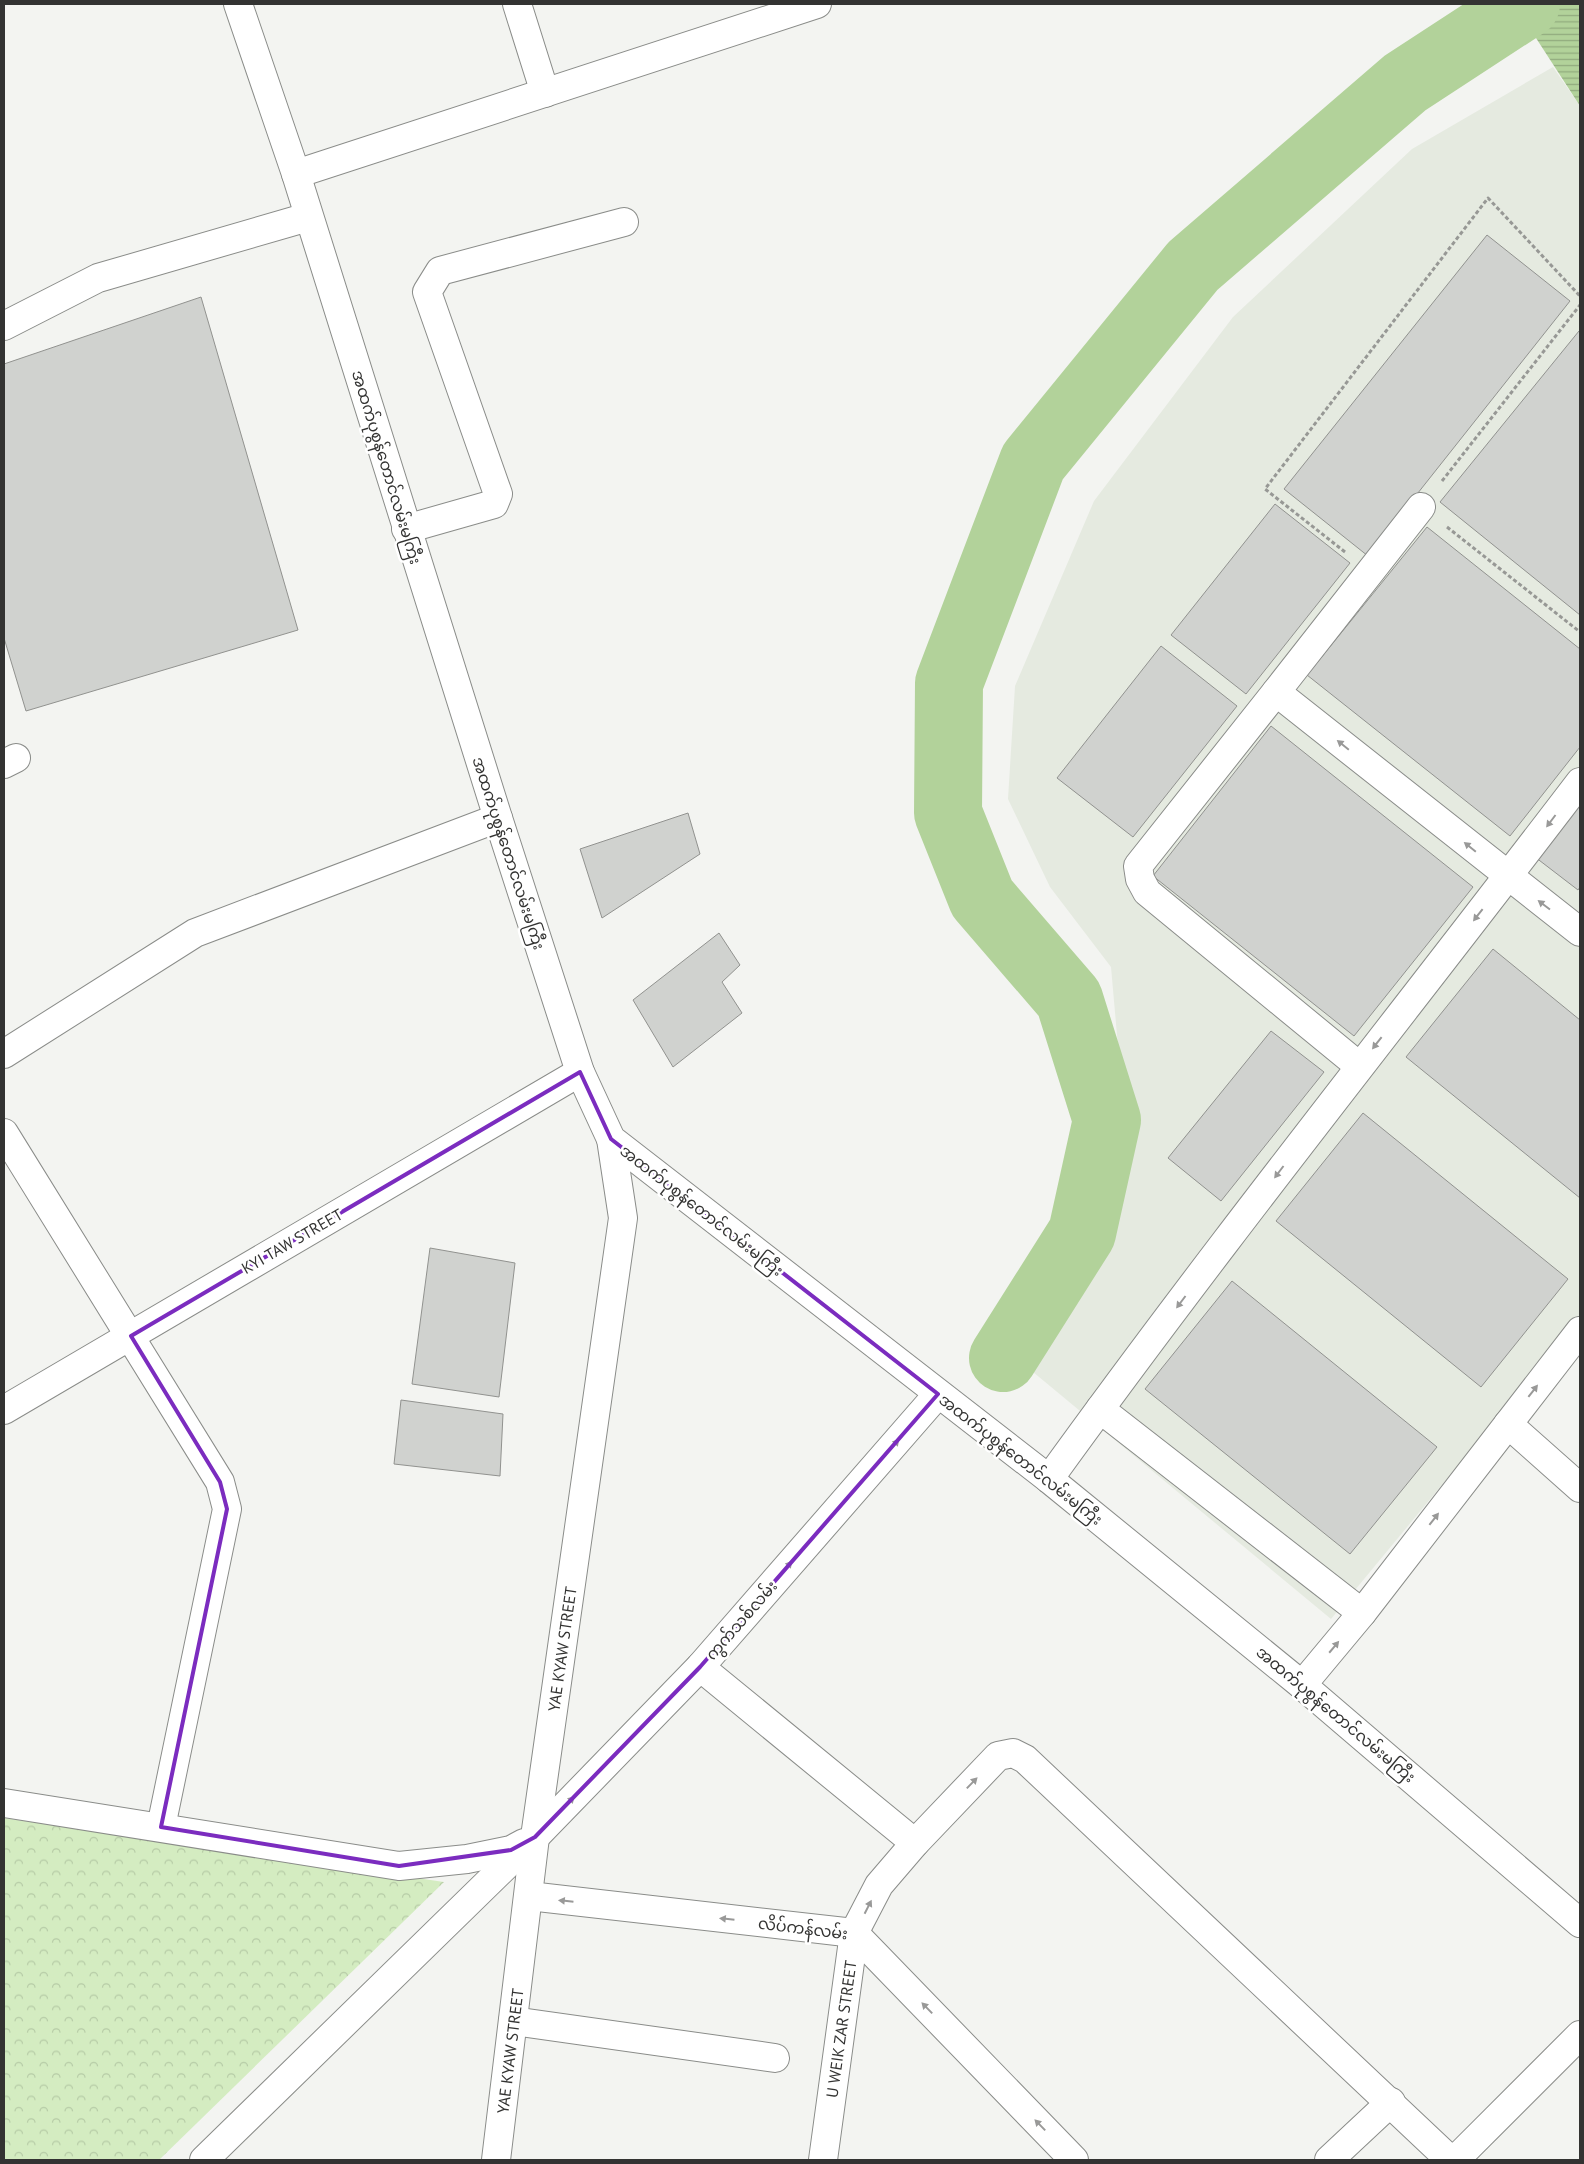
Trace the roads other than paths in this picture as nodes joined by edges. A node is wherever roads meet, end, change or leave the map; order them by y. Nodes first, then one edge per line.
1 (238, 4) edge
2 (517, 4) edge
3 (817, 4) edge
4 (545, 93) junction
5 (296, 174) junction
6 (308, 217) junction
7 (624, 222) dead end
8 (4, 326) edge
9 (1421, 507) road end
10 (406, 529) junction
11 (1276, 692) junction
12 (1580, 782) edge
13 (498, 818) junction
14 (1508, 877) junction
15 (1580, 932) edge
16 (4, 1054) edge
17 (1359, 1066) junction
18 (580, 1072) junction
19 (4, 1133) edge
20 (611, 1139) junction
21 (1580, 1331) edge
22 (131, 1336) junction
23 (938, 1394) junction
24 (1100, 1408) junction
25 (4, 1410) edge
26 (1508, 1424) junction
27 (1049, 1479) junction
28 (1580, 1488) edge
29 (1362, 1613) junction
30 (700, 1667) junction
31 (1302, 1685) junction
32 (4, 1803) edge
33 (160, 1827) junction
34 (535, 1837) junction
35 (915, 1843) junction
36 (529, 1896) junction
37 (1580, 1922) edge
38 (854, 1933) junction
39 (513, 2022) junction
40 (1580, 2036) edge
41 (775, 2058) dead end
42 (1391, 2102) junction
43 (204, 2160) edge
44 (496, 2160) edge
45 (823, 2160) edge
46 (1074, 2160) edge
47 (1329, 2160) edge

1 - 5 street, အထက်ပုစွန်တောင်လမ်းမကြီး
2 - 4 street
3 - 4 street
4 - 5 street
5 - 6 street, အထက်ပုစွန်တောင်လမ်းမကြီး
6 - 8 street
6 - 10 street, အထက်ပုစွန်တောင်လမ်းမကြီး
7 - 10 street
9 - 11 street
10 - 13 street, အထက်ပုစွန်တောင်လမ်းမကြီး
14 -> 11 street
11 - 17 street
12 -> 14 street
13 - 16 street
13 - 18 street, အထက်ပုစွန်တောင်လမ်းမကြီး
15 -> 14 street
14 -> 17 street
17 -> 24 street
18 - 20 street, အထက်ပုစွန်တောင်လမ်းမကြီး
18 - 22 street, KYI TAW STREET
19 - 22 street
20 - 23 street, အထက်ပုစွန်တောင်လမ်းမကြီး
20 - 34 street, YAE KYAW STREET
26 -> 21 street
22 - 25 street, KYI TAW STREET
22 - 33 street
23 - 27 street, အထက်ပုစွန်တောင်လမ်းမကြီး
30 -> 23 street, ကွက်သစ်လမ်း
24 - 27 street
24 - 29 street
26 - 28 street
29 -> 26 street
27 - 31 street, အထက်ပုစွန်တောင်လမ်းမကြီး
31 -> 29 street
34 -> 30 street, ကွက်သစ်လမ်း
30 - 35 street
31 - 37 street, အထက်ပုစွန်တောင်လမ်းမကြီး
32 - 33 street
33 - 34 street
34 - 36 street, YAE KYAW STREET
34 - 43 street, ကွက်သစ်လမ်း
38 -> 35 street, U WEIK ZAR STREET
35 -> 42 street, U WEIK ZAR STREET
38 -> 36 street, လိပ်ကန်လမ်း
36 - 39 street, YAE KYAW STREET
38 - 45 street, U WEIK ZAR STREET
46 -> 38 street, လိပ်ကန်လမ်း
39 - 41 street
39 - 44 street, YAE KYAW STREET
40 - 42 street
42 - 47 street

